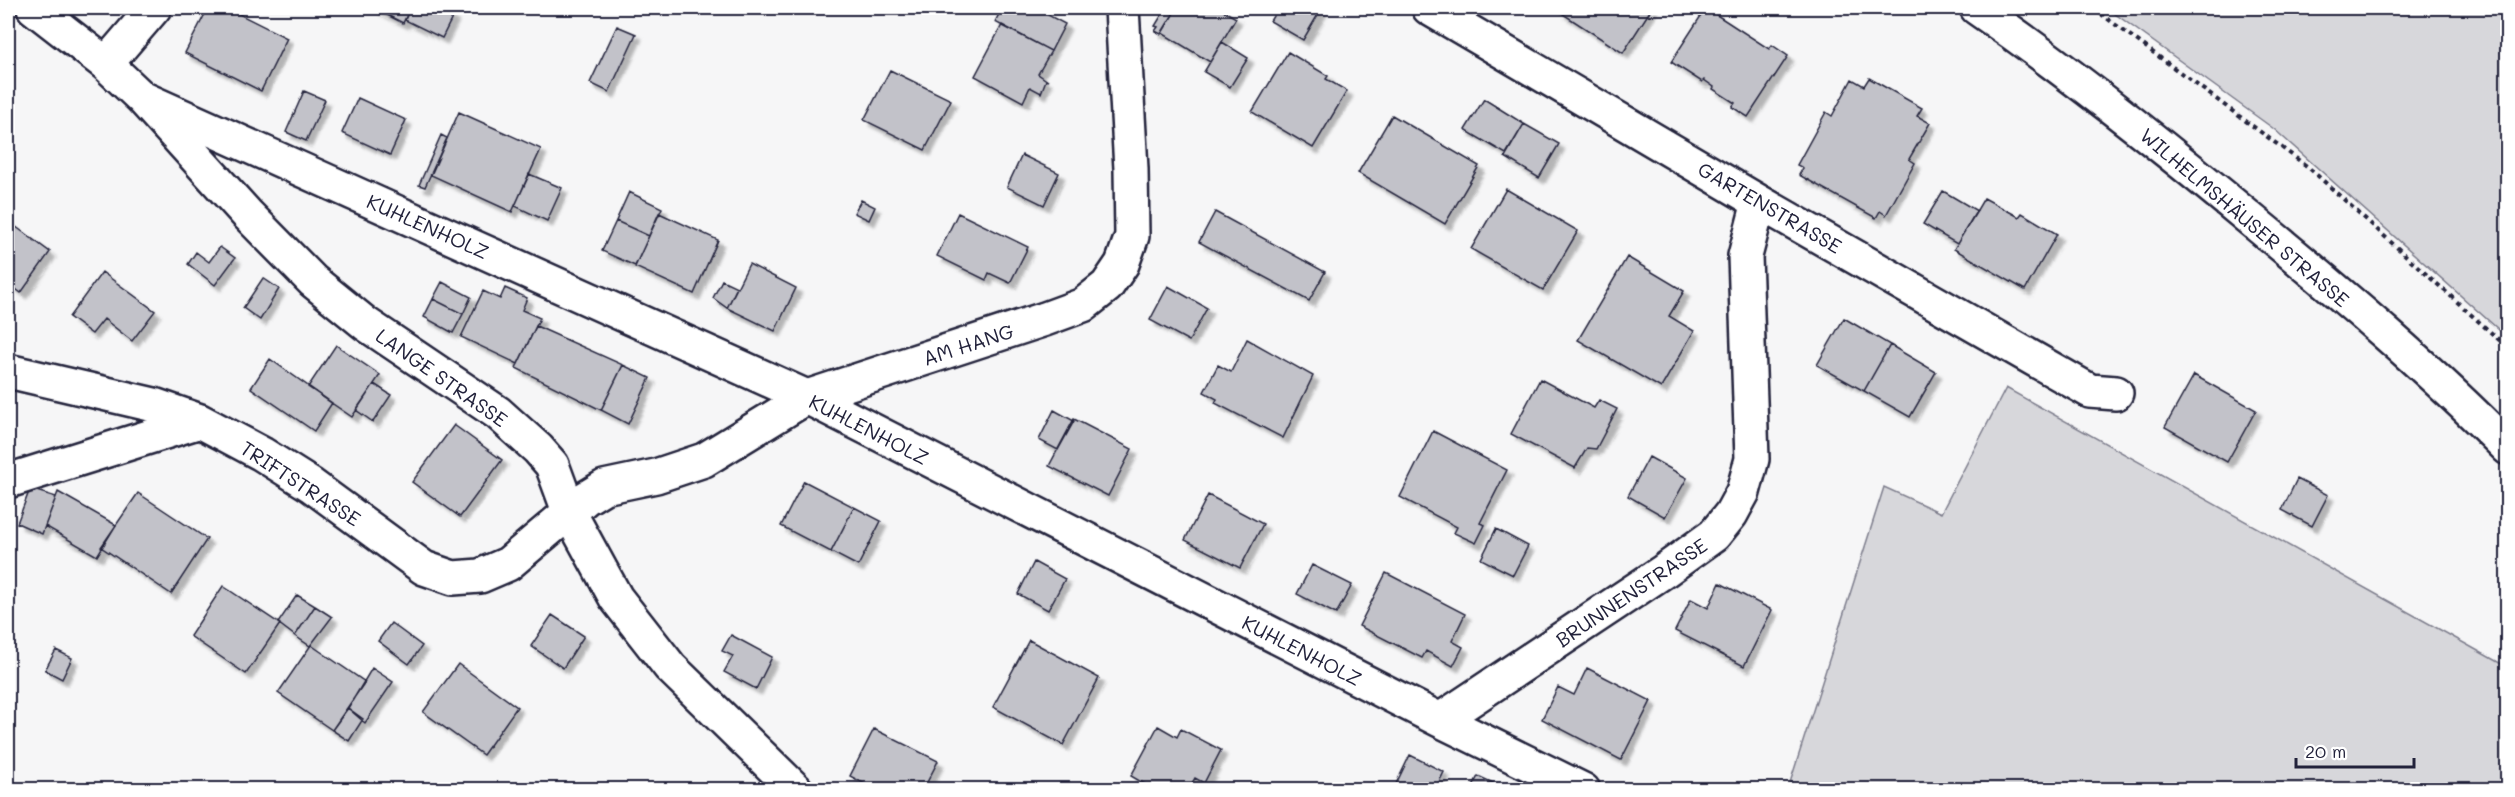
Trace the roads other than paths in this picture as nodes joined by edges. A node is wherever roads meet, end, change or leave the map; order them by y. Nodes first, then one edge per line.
1 (34, 8) edge
2 (154, 8) edge
3 (1122, 8) edge
4 (1429, 8) edge
5 (1977, 8) edge
6 (106, 64) junction
7 (142, 98) junction
8 (1759, 202) junction
9 (8, 370) edge
10 (2116, 393) dead end
11 (807, 397) junction
12 (200, 421) junction
13 (2504, 444) edge
14 (8, 481) edge
15 (570, 514) junction
16 (1440, 720) junction
17 (796, 789) edge
18 (1583, 789) edge

1 - 6 street, LANGE STRASSE
2 - 6 street
3 - 11 street, AM HANG
4 - 8 street, GARTENSTRASSE
5 - 13 street, WILHELMSHÄUSER STRASSE
6 - 7 street, LANGE STRASSE
7 - 11 street, KUHLENHOLZ
7 - 15 street, LANGE STRASSE
8 - 10 street, GARTENSTRASSE
8 - 16 street, BRUNNENSTRASSE
9 - 12 street, TRIFTSTRASSE
11 - 15 street, AM HANG
11 - 16 street, KUHLENHOLZ
12 - 14 street
12 - 15 street, TRIFTSTRASSE
15 - 17 street, LANGE STRASSE
16 - 18 street, KUHLENHOLZ

